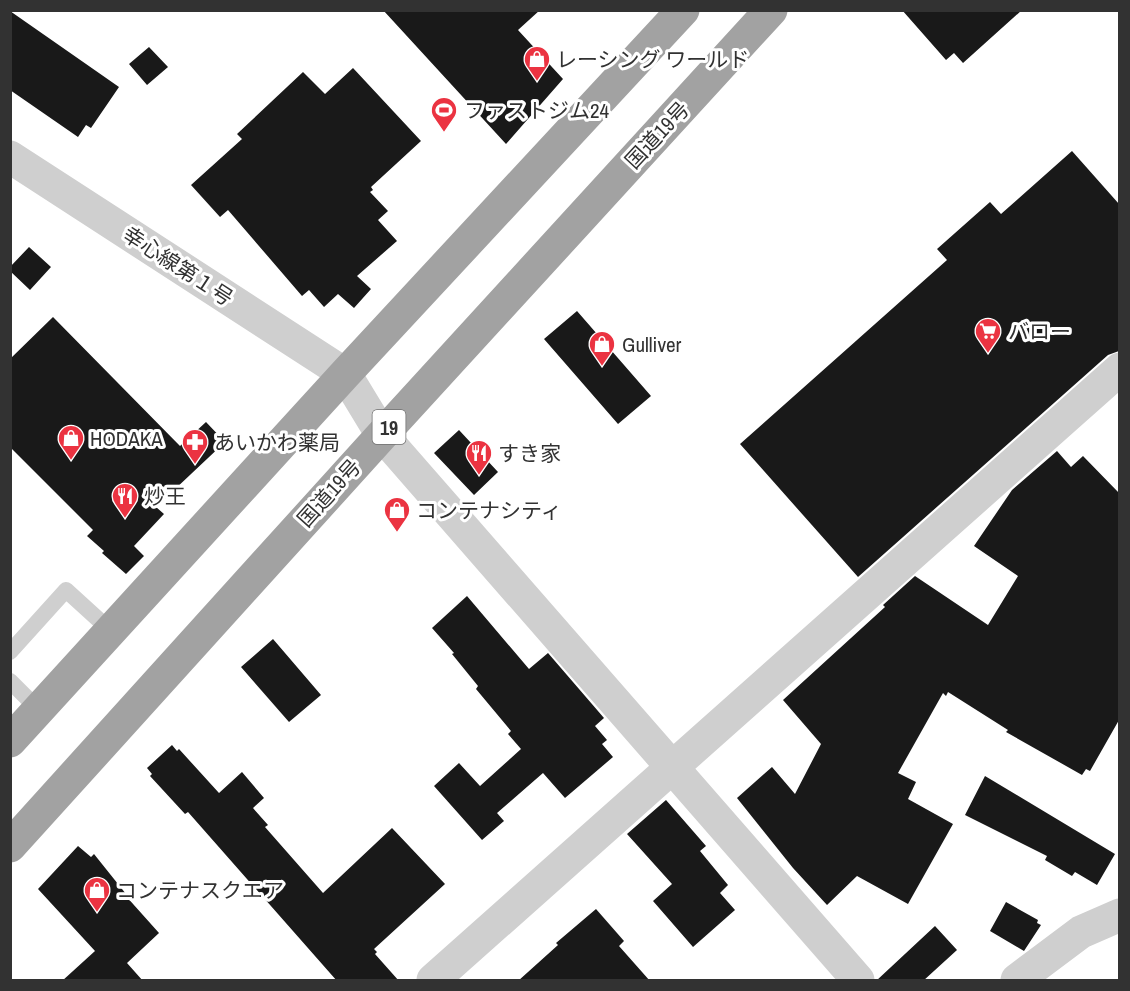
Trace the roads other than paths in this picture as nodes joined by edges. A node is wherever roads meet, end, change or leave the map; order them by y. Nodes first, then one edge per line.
1 (683, 10) edge
2 (771, 10) edge
3 (10, 157) edge
4 (1119, 369) edge
5 (345, 374) junction
6 (382, 435) junction
7 (111, 631) junction
8 (10, 652) edge
9 (10, 681) edge
10 (39, 710) junction
11 (10, 741) edge
12 (672, 768) junction
13 (10, 846) edge
14 (1119, 915) edge
15 (433, 981) edge
16 (858, 981) edge
17 (1017, 981) edge

1 - 5 highway
2 - 6 highway, 国道19号 / 19
3 - 5 street, 幸心線第１号
4 - 12 street
5 - 6 street
5 - 7 highway
6 - 12 street
6 - 13 highway, 国道19号 / 19
7 - 8 lane
7 - 10 highway
9 - 10 lane
10 - 11 highway
12 - 15 street
12 - 16 street
14 - 17 street

